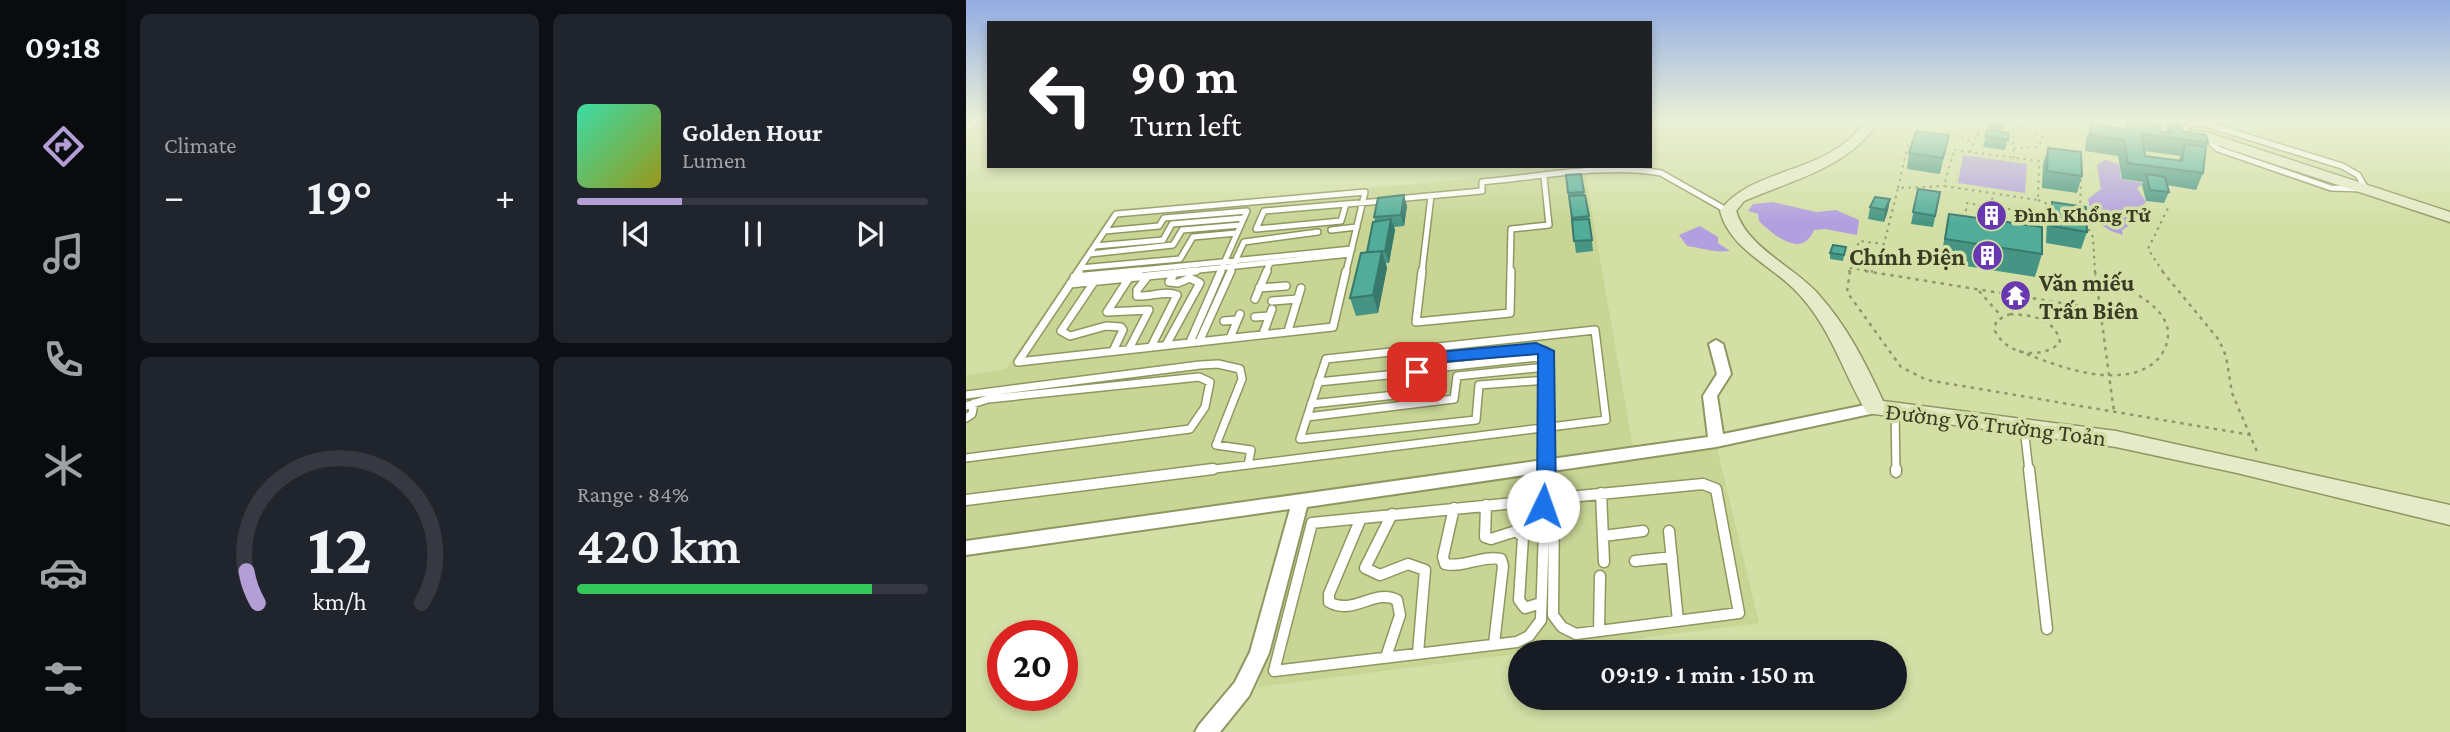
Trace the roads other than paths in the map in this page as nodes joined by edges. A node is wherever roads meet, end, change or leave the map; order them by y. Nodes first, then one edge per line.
1 (1837, 155) edge
2 (2263, 155) edge
3 (2307, 155) edge
4 (1544, 177) junction
5 (2366, 189) junction
6 (1431, 196) junction
7 (1363, 203) junction
8 (1346, 204) junction
9 (1728, 211) junction
10 (2450, 217) edge
11 (1243, 221) junction
12 (1357, 227) junction
13 (1331, 230) dead end
14 (1105, 232) junction
15 (1318, 232) dead end
16 (1237, 233) junction
17 (1095, 246) junction
18 (1351, 251) junction
19 (1090, 254) junction
20 (1270, 263) junction
21 (1235, 264) junction
22 (1223, 265) junction
23 (1080, 268) junction
24 (1176, 273) junction
25 (1148, 276) junction
26 (1074, 277) junction
27 (1129, 278) junction
28 (1094, 282) junction
29 (1069, 284) junction
30 (1286, 286) dead end
31 (1259, 288) junction
32 (1301, 288) dead end
33 (1255, 299) dead end
34 (1298, 299) junction
35 (1271, 309) junction
36 (1255, 317) dead end
37 (1224, 321) dead end
38 (1289, 331) junction
39 (1263, 334) junction
40 (1230, 338) junction
41 (1189, 342) junction
42 (1199, 342) junction
43 (1716, 344) dead end
44 (1166, 345) junction
45 (1151, 347) junction
46 (1129, 349) junction
47 (1113, 351) junction
48 (1547, 356) junction
49 (1547, 367) junction
50 (1547, 380) junction
51 (1318, 382) junction
52 (966, 395) edge
53 (970, 404) edge
54 (1311, 404) junction
55 (1885, 410) junction
56 (1307, 417) junction
57 (966, 418) edge
58 (1546, 427) junction
59 (2024, 427) junction
60 (1716, 441) junction
61 (969, 458) edge
62 (1248, 465) junction
63 (966, 467) edge
64 (1545, 467) junction
65 (1896, 472) dead end
66 (1601, 493) junction
67 (1546, 498) junction
68 (966, 500) edge
69 (1300, 502) junction
70 (1486, 505) junction
71 (1454, 508) junction
72 (1392, 514) junction
73 (2450, 515) edge
74 (1361, 518) junction
75 (1643, 531) dead end
76 (1669, 531) dead end
77 (1603, 536) junction
78 (966, 548) edge
79 (1671, 557) junction
80 (1635, 561) dead end
81 (1604, 562) dead end
82 (1600, 576) dead end
83 (1541, 603) junction
84 (1678, 621) junction
85 (2047, 629) dead end
86 (1599, 631) junction
87 (1494, 644) junction
88 (1418, 653) junction
89 (1386, 657) junction
90 (1206, 732) edge

1 - 9 main road
2 - 5 main road
3 - 5 lane
4 - 6 lane
4 - 6 lane
4 - 9 lane
5 - 10 main road
6 - 7 lane
7 - 8 lane
7 - 12 lane
7 - 14 lane
8 - 8 lane
9 - 55 main road, Đường Võ Trường Toản
11 - 14 lane
11 - 16 lane
11 - 17 lane
11 - 19 lane
12 - 13 lane
12 - 18 lane
14 - 17 lane
15 - 21 lane
16 - 22 lane
16 - 23 lane
17 - 19 lane
18 - 20 lane
18 - 21 lane
18 - 38 lane
19 - 23 lane
20 - 21 lane
20 - 31 lane
21 - 22 lane
21 - 42 lane
22 - 24 lane
22 - 26 lane
22 - 41 lane
23 - 26 lane
24 - 25 lane
24 - 44 lane
25 - 27 lane
25 - 45 lane
26 - 29 lane
27 - 28 lane
27 - 46 lane
28 - 29 lane
28 - 47 lane
29 - 47 lane
30 - 31 lane
31 - 33 lane
32 - 34 lane
34 - 35 lane
34 - 38 lane
35 - 36 lane
35 - 39 lane
37 - 40 lane
38 - 39 lane
39 - 40 lane
40 - 42 lane
41 - 42 lane
41 - 44 lane
43 - 60 street
44 - 45 lane
45 - 46 lane
46 - 47 lane
48 - 49 lane
48 - 51 lane
48 - 54 lane
49 - 50 lane
49 - 56 lane
50 - 56 lane
50 - 58 lane
51 - 54 lane
51 - 58 lane
52 - 62 lane
53 - 57 lane
53 - 61 lane
54 - 56 lane
55 - 59 main road, Đường Võ Trường Toản
55 - 60 street
55 - 65 lane
58 - 62 lane
58 - 64 lane
59 - 73 main road, Đường Võ Trường Toản
59 - 85 lane
60 - 64 street
61 - 63 lane
62 - 68 lane
64 - 67 lane
64 - 69 street
66 - 67 lane
66 - 77 lane
66 - 84 lane
67 - 70 lane
67 - 83 lane
67 - 86 lane
69 - 78 street
69 - 90 street
70 - 71 lane
70 - 83 lane
71 - 72 lane
71 - 87 lane
72 - 74 lane
72 - 88 lane
74 - 89 lane
74 - 89 lane
75 - 77 lane
76 - 79 lane
77 - 81 lane
79 - 80 lane
79 - 84 lane
82 - 86 lane
83 - 87 lane
84 - 86 lane
87 - 88 lane
88 - 89 lane

